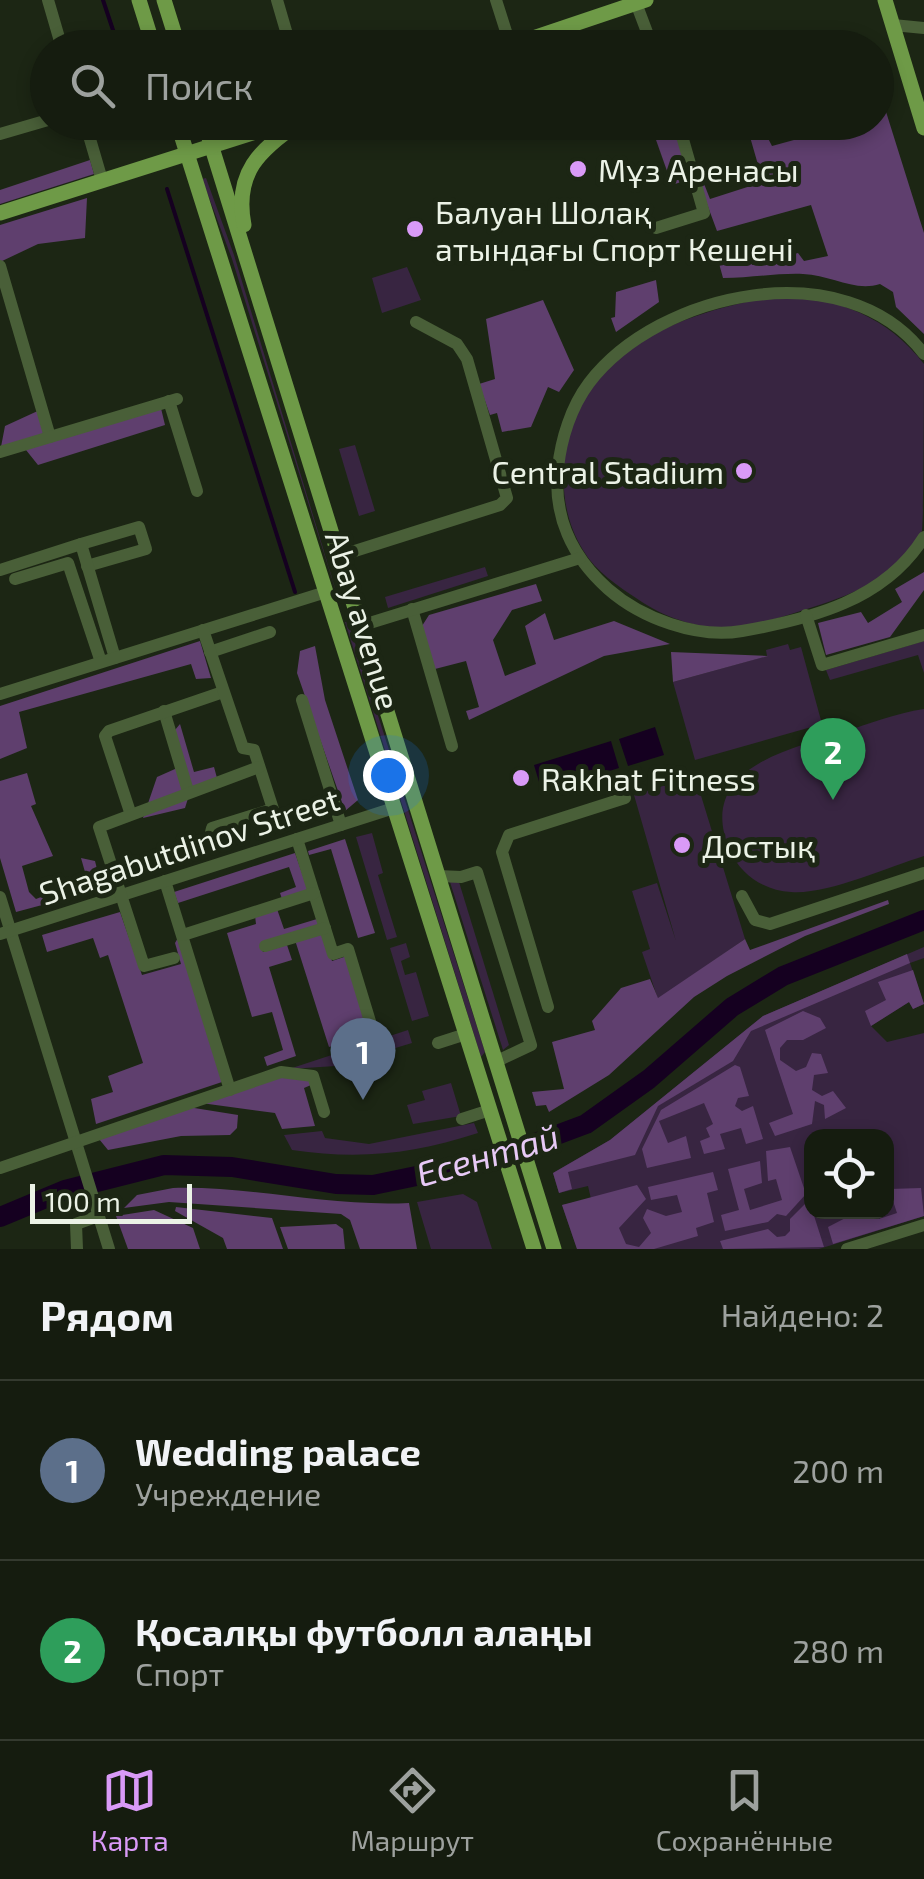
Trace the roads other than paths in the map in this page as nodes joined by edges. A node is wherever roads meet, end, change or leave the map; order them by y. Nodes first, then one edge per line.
1 (48, 0) edge
2 (139, 0) edge
3 (164, 0) edge
4 (278, 0) edge
5 (496, 0) edge
6 (885, 0) edge
7 (641, 2) edge
8 (893, 26) junction
9 (924, 28) edge
10 (57, 30) edge
11 (148, 30) edge
12 (173, 30) edge
13 (286, 30) edge
14 (503, 30) edge
15 (556, 30) edge
16 (648, 30) edge
17 (918, 86) edge
18 (30, 125) edge
19 (924, 128) edge
20 (0, 134) edge
21 (90, 140) edge
22 (183, 140) edge
23 (209, 140) edge
24 (225, 140) edge
25 (273, 140) edge
26 (683, 140) edge
27 (211, 146) junction
28 (187, 154) junction
29 (102, 180) junction
30 (0, 212) edge
31 (656, 228) dead end
32 (0, 266) edge
33 (260, 302) junction
34 (416, 322) dead end
35 (924, 354) edge
36 (50, 437) junction
37 (0, 452) edge
38 (196, 491) dead end
39 (924, 537) edge
40 (81, 544) junction
41 (339, 556) junction
42 (580, 558) junction
43 (87, 566) junction
44 (0, 570) edge
45 (15, 579) dead end
46 (326, 592) junction
47 (412, 609) junction
48 (806, 615) junction
49 (360, 626) junction
50 (203, 630) junction
51 (270, 632) dead end
52 (924, 635) edge
53 (210, 652) junction
54 (108, 660) junction
55 (223, 692) junction
56 (0, 694) edge
57 (302, 700) dead end
58 (164, 711) junction
59 (452, 746) dead end
60 (259, 767) junction
61 (188, 792) junction
62 (626, 798) dead end
63 (394, 808) junction
64 (130, 812) junction
65 (341, 825) junction
66 (297, 839) junction
67 (924, 873) edge
68 (114, 874) junction
69 (438, 876) junction
70 (165, 881) junction
71 (314, 892) junction
72 (120, 895) junction
73 (0, 896) edge
74 (742, 896) dead end
75 (325, 928) junction
76 (5, 932) edge
77 (183, 935) junction
78 (266, 946) dead end
79 (533, 956) junction
80 (174, 958) dead end
81 (505, 964) junction
82 (548, 1007) dead end
83 (372, 1028) dead end
84 (466, 1034) junction
85 (438, 1043) dead end
86 (495, 1062) junction
87 (230, 1090) junction
88 (490, 1110) junction
89 (324, 1112) dead end
90 (462, 1119) dead end
91 (76, 1144) junction
92 (0, 1168) edge
93 (98, 1216) junction
94 (924, 1225) edge
95 (77, 1249) edge
96 (108, 1249) edge
97 (534, 1249) edge
98 (554, 1249) edge
99 (847, 1249) edge

1 - 10 street
2 - 11 main road
3 - 12 main road
4 - 13 street
5 - 14 street
6 - 8 main road
7 - 15 main road
7 - 16 street
8 - 9 street
8 - 17 main road
17 - 19 main road
18 - 20 street
21 - 29 street
22 - 28 main road, Abay avenue
23 - 27 main road, Abay avenue
24 - 27 main road
25 - 33 main road
26 - 31 street
27 - 28 main road
27 - 33 main road, Abay avenue
28 - 29 main road
28 - 46 main road, Abay avenue
29 - 30 main road
32 - 36 street
33 - 41 main road, Abay avenue
34 - 41 street
35 - 42 street
36 - 37 street
36 - 38 street
39 - 48 street
40 - 43 street
40 - 43 street
40 - 44 street
41 - 49 main road, Abay avenue
42 - 47 street
42 - 48 street
43 - 54 street
45 - 54 street
46 - 50 street
46 - 63 main road, Abay avenue
47 - 49 street
47 - 59 street
48 - 52 street
49 - 69 main road, Abay avenue
50 - 53 street
50 - 54 street
51 - 53 street
53 - 55 street
54 - 56 street
55 - 58 street
55 - 60 street
57 - 65 street
58 - 61 street
58 - 64 street
60 - 61 street
60 - 68 street
61 - 64 street
62 - 79 street
63 - 65 street, Shagabutdinov Street
63 - 84 main road, Abay avenue
64 - 68 street
65 - 66 street, Shagabutdinov Street
66 - 70 street, Shagabutdinov Street
66 - 71 street
67 - 74 street
68 - 72 street
69 - 81 street
69 - 86 main road, Abay avenue
70 - 72 street, Shagabutdinov Street
70 - 77 street
71 - 75 street
71 - 77 street
72 - 76 street, Shagabutdinov Street
72 - 80 street
73 - 76 street
75 - 78 street
75 - 83 street
76 - 91 street
77 - 87 street
79 - 81 street
79 - 82 street
81 - 86 street
84 - 85 street
84 - 88 main road, Abay avenue
86 - 98 main road, Abay avenue
87 - 89 street
87 - 91 street
88 - 90 street
88 - 97 main road, Abay avenue
91 - 92 street
91 - 93 street
93 - 95 street
93 - 96 street
94 - 99 street

